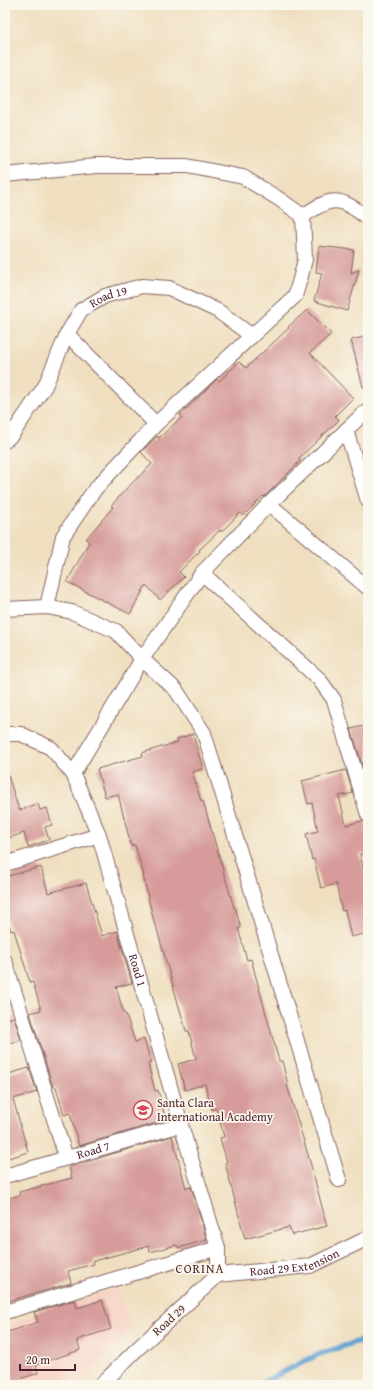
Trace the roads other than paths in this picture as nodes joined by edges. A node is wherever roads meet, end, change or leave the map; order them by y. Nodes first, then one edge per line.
1 (5, 175) edge
2 (303, 216) junction
3 (368, 218) edge
4 (67, 334) junction
5 (252, 336) junction
6 (368, 412) edge
7 (156, 424) junction
8 (346, 430) junction
9 (5, 441) edge
10 (368, 501) edge
11 (269, 504) junction
12 (202, 573) junction
13 (368, 588) edge
14 (47, 606) junction
15 (5, 609) edge
16 (142, 659) junction
17 (5, 734) edge
18 (73, 774) junction
19 (368, 813) edge
20 (99, 835) junction
21 (5, 864) edge
22 (5, 961) edge
23 (181, 1125) junction
24 (66, 1158) junction
25 (5, 1176) edge
26 (339, 1180) dead end
27 (368, 1238) edge
28 (218, 1248) junction
29 (218, 1275) junction
30 (5, 1312) edge
31 (115, 1378) edge
32 (101, 1385) edge

1 - 2 street
2 - 3 street
2 - 5 street
4 - 5 street, Road 19
4 - 7 street
4 - 9 street, Road 19
5 - 7 street
6 - 8 street
7 - 14 street
8 - 10 street
8 - 11 street
11 - 12 street
11 - 13 street
12 - 16 street
12 - 19 street
14 - 15 street
14 - 16 street
16 - 18 street
16 - 26 street
17 - 18 street, Road 1
18 - 20 street, Road 1
20 - 21 street
20 - 23 street, Road 1
22 - 24 street
23 - 24 street, Road 7
23 - 28 street, Road 1
24 - 25 street, Road 7
27 - 29 street, Road 29 Extension
28 - 29 street
28 - 30 street
29 - 31 street, Road 29
31 - 32 street, Road 29

